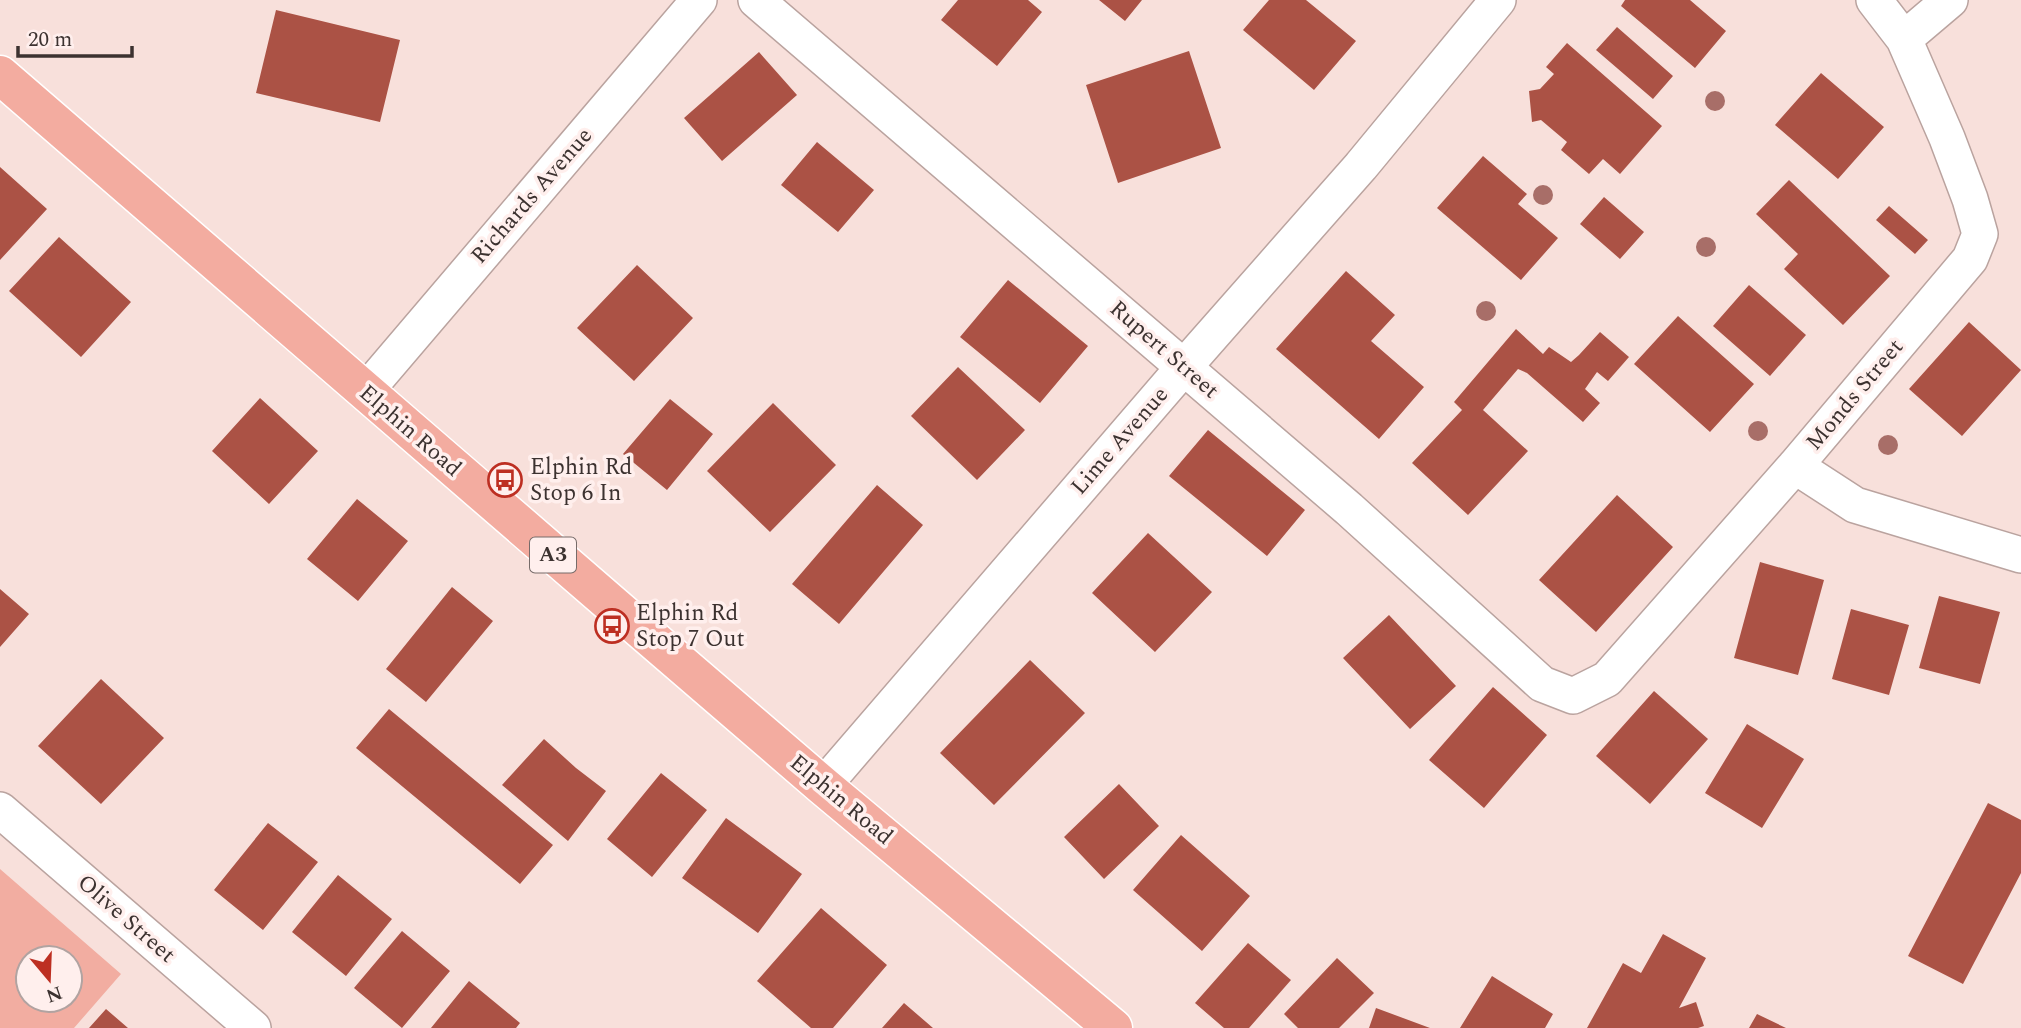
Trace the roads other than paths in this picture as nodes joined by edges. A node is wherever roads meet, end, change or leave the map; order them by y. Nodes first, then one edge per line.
1 (699, 0) edge
2 (756, 0) edge
3 (1498, 0) edge
4 (1874, 0) edge
5 (1950, 0) edge
6 (1904, 39) junction
7 (3, 82) edge
8 (1184, 367) junction
9 (365, 392) junction
10 (1795, 466) junction
11 (2021, 555) edge
12 (1573, 696) joint
13 (823, 786) junction
14 (0, 810) edge
15 (253, 1028) edge
16 (1113, 1028) edge

1 - 9 street, Richards Avenue
2 - 8 street, Rupert Street
3 - 8 street, Lime Avenue
4 - 6 street, Monds Street
5 - 6 street
6 - 10 street, Monds Street
7 - 9 highway, Elphin Road / A3
8 - 12 street, Rupert Street
8 - 13 street, Lime Avenue
9 - 13 highway, Elphin Road / A3
10 - 11 street
10 - 12 street, Monds Street
13 - 16 highway, Elphin Road / A3
14 - 15 street, Olive Street

